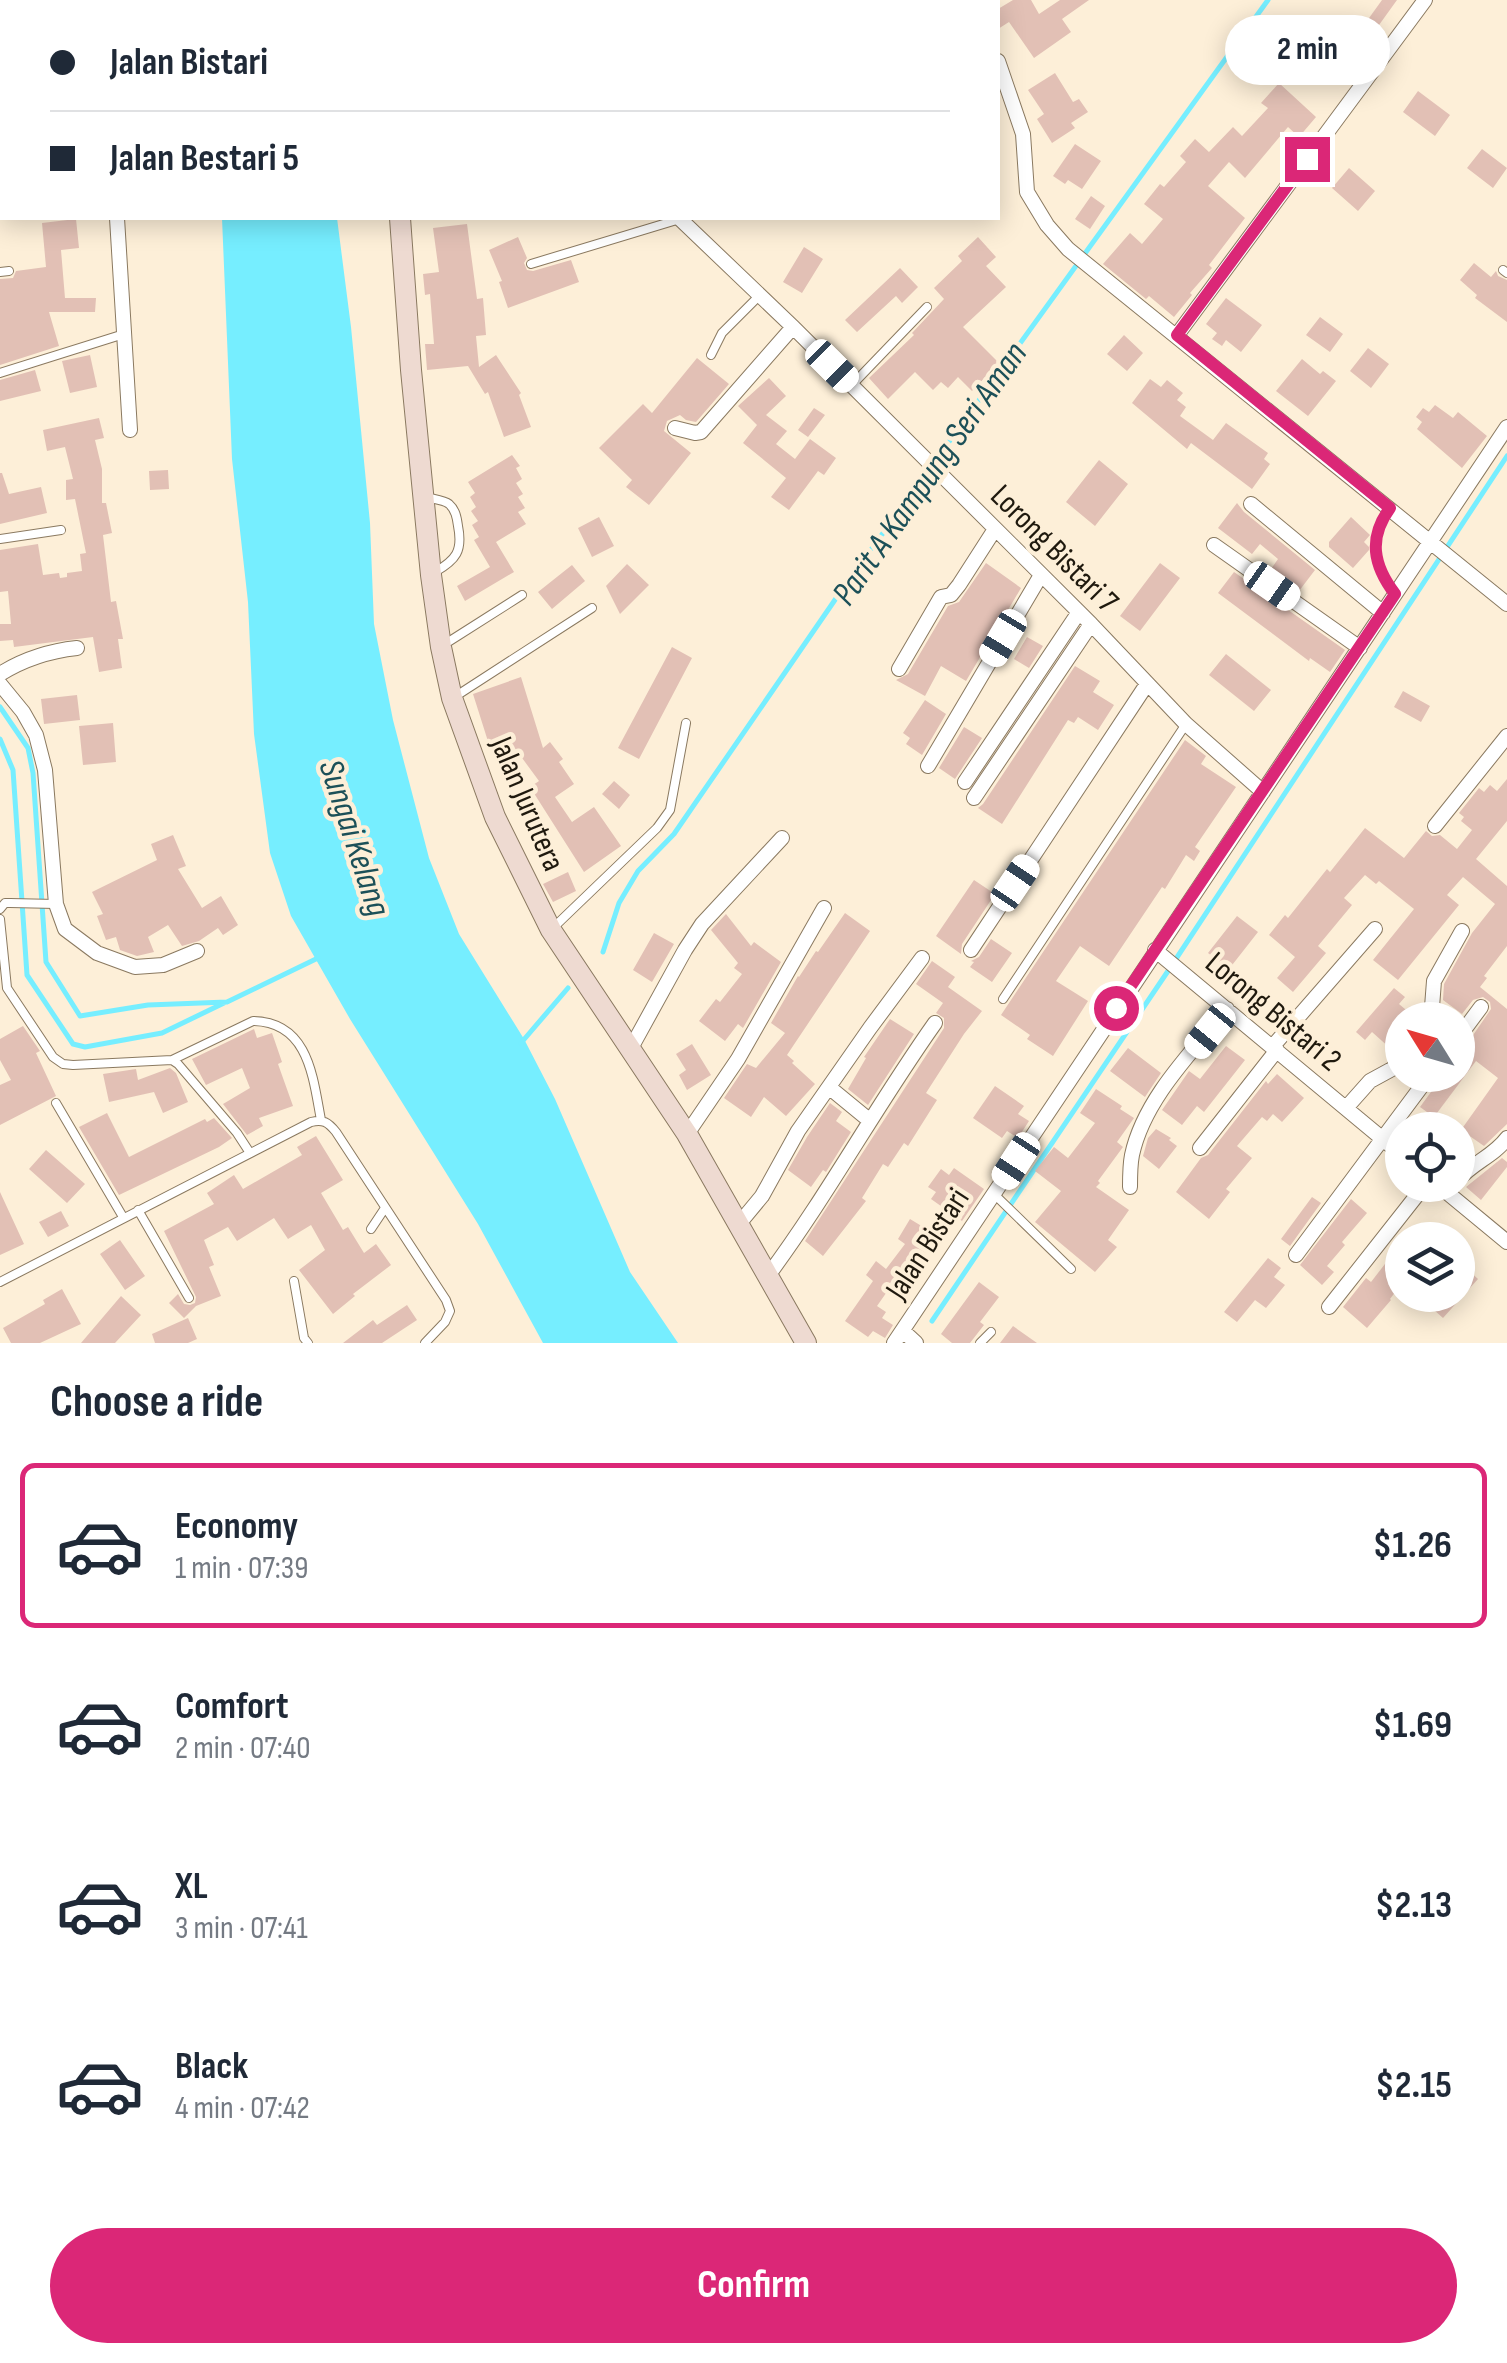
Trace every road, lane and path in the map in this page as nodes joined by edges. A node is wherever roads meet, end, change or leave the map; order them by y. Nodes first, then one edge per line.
1 (1425, 0) edge
2 (1000, 67) edge
3 (117, 220) edge
4 (400, 220) edge
5 (674, 220) edge
6 (683, 220) edge
7 (531, 264) dead end
8 (760, 295) junction
9 (927, 307) dead end
10 (793, 328) junction
11 (124, 334) junction
12 (1177, 335) junction
13 (711, 355) dead end
14 (0, 373) edge
15 (851, 386) junction
16 (1507, 427) edge
17 (675, 428) dead end
18 (130, 430) dead end
19 (424, 496) junction
20 (1251, 504) dead end
21 (1390, 508) junction
22 (995, 529) junction
23 (62, 530) dead end
24 (0, 539) edge
25 (1214, 545) dead end
26 (1437, 546) junction
27 (432, 574) junction
28 (1041, 574) junction
29 (1395, 594) junction
30 (522, 595) dead end
31 (1507, 604) edge
32 (592, 608) dead end
33 (1382, 613) junction
34 (1085, 618) junction
35 (442, 646) junction
36 (77, 648) dead end
37 (1360, 648) junction
38 (898, 669) dead end
39 (0, 674) edge
40 (0, 684) edge
41 (1147, 684) junction
42 (452, 698) junction
43 (686, 723) dead end
44 (1186, 724) junction
45 (1507, 736) edge
46 (928, 766) dead end
47 (965, 782) dead end
48 (1262, 792) junction
49 (974, 798) dead end
50 (1435, 826) dead end
51 (782, 838) dead end
52 (56, 904) junction
53 (824, 908) dead end
54 (0, 909) edge
55 (0, 919) edge
56 (551, 930) junction
57 (1375, 930) dead end
58 (1462, 931) dead end
59 (971, 950) dead end
60 (197, 951) dead end
61 (1159, 953) junction
62 (922, 958) dead end
63 (1003, 999) dead end
64 (1432, 1002) edge
65 (1481, 1007) dead end
66 (1228, 1009) junction
67 (1475, 1015) edge
68 (935, 1023) dead end
69 (631, 1048) junction
70 (1275, 1048) junction
71 (172, 1060) junction
72 (1385, 1073) edge
73 (830, 1088) junction
74 (1417, 1092) edge
75 (56, 1103) dead end
76 (1346, 1108) junction
77 (321, 1120) junction
78 (869, 1120) junction
79 (688, 1134) junction
80 (1383, 1138) junction
81 (1507, 1138) edge
82 (1200, 1148) dead end
83 (250, 1153) junction
84 (1475, 1164) edge
85 (1130, 1187) dead end
86 (998, 1198) junction
87 (1411, 1202) edge
88 (1466, 1202) edge
89 (385, 1208) junction
90 (138, 1210) junction
91 (123, 1217) junction
92 (738, 1225) junction
93 (371, 1229) dead end
94 (1507, 1242) edge
95 (1296, 1255) dead end
96 (1071, 1269) dead end
97 (767, 1276) junction
98 (0, 1282) edge
99 (294, 1282) dead end
100 (189, 1298) dead end
101 (1329, 1307) dead end
102 (991, 1332) dead end
103 (899, 1337) edge
104 (308, 1343) edge
105 (426, 1343) edge
106 (806, 1343) edge
107 (916, 1343) edge
108 (980, 1343) edge

1 - 12 street
2 - 12 street
3 - 11 street
4 - 19 street, Jalan Jurutera
5 - 7 lane
6 - 8 street, Lorong Bistari 7
8 - 10 street, Lorong Bistari 7
8 - 13 lane
9 - 15 lane
10 - 15 street, Lorong Bistari 7
10 - 17 street
11 - 14 lane
11 - 18 street
12 - 21 street
15 - 22 street, Lorong Bistari 7
16 - 26 street, Jalan Bistari
19 - 27 street, Jalan Jurutera
19 - 27 lane
20 - 33 street
21 - 26 street
21 - 29 lane
22 - 28 street, Lorong Bistari 7
22 - 38 street
23 - 24 lane
25 - 37 street
26 - 29 street, Jalan Bistari
26 - 31 street
27 - 35 street, Jalan Jurutera
28 - 34 street, Lorong Bistari 7
28 - 46 street
29 - 33 street, Jalan Bistari
30 - 35 lane
32 - 42 lane
33 - 37 street, Jalan Bistari
34 - 41 street, Lorong Bistari 7
34 - 47 street
34 - 49 street
35 - 42 street, Jalan Jurutera
36 - 39 street
37 - 48 street, Jalan Bistari
40 - 52 street
41 - 44 street, Lorong Bistari 7
41 - 59 street
42 - 56 street, Jalan Jurutera
43 - 56 lane
44 - 48 street, Lorong Bistari 7
44 - 63 lane
45 - 50 street
48 - 61 street, Jalan Bistari
51 - 69 street
52 - 54 lane
52 - 60 street
53 - 79 street
55 - 71 lane
56 - 69 street, Jalan Jurutera
57 - 70 street
58 - 64 street
61 - 66 street, Lorong Bistari 2
61 - 86 street, Jalan Bistari
62 - 73 street
65 - 67 street
66 - 70 street, Lorong Bistari 2
66 - 85 street
68 - 78 street
69 - 79 street, Jalan Jurutera
70 - 76 street, Lorong Bistari 2
70 - 82 street
71 - 77 lane
71 - 83 lane
72 - 76 street
73 - 78 street
73 - 92 street
74 - 80 street
75 - 91 lane
76 - 80 street, Lorong Bistari 2
77 - 83 lane
77 - 89 lane
78 - 97 street
79 - 92 street, Jalan Jurutera
80 - 95 street
81 - 84 street
83 - 90 lane
86 - 96 lane
86 - 103 street, Jalan Bistari
87 - 101 street
88 - 94 street
89 - 93 lane
89 - 105 lane
90 - 91 lane
90 - 100 lane
91 - 98 lane
92 - 97 street, Jalan Jurutera
97 - 106 street, Jalan Jurutera
99 - 104 lane
102 - 108 lane
103 - 107 street

